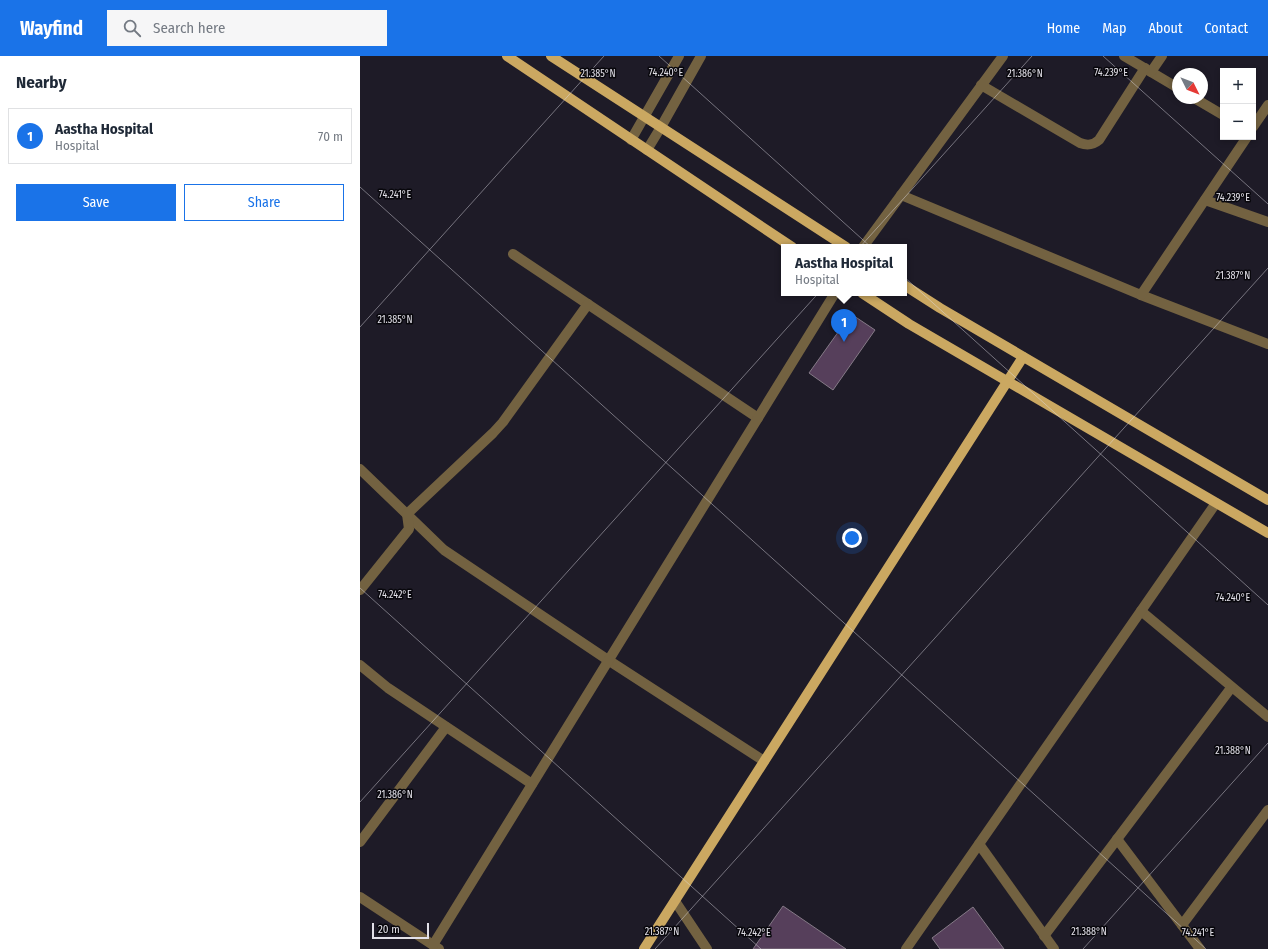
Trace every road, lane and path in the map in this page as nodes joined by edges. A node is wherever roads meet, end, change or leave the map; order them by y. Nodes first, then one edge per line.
1 (507, 56) edge
2 (551, 56) edge
3 (679, 56) edge
4 (701, 56) edge
5 (1003, 56) edge
6 (1124, 56) edge
7 (1162, 56) edge
8 (1148, 70) junction
9 (1172, 84) edge
10 (981, 86) junction
11 (1204, 104) edge
12 (1268, 105) edge
13 (1220, 113) edge
14 (645, 116) junction
15 (1256, 123) edge
16 (661, 127) junction
17 (631, 140) junction
18 (1244, 140) edge
19 (647, 150) junction
20 (901, 195) junction
21 (1205, 200) junction
22 (1268, 222) edge
23 (788, 244) edge
24 (841, 244) edge
25 (865, 244) edge
26 (513, 254) dead end
27 (907, 287) edge
28 (1141, 295) junction
29 (833, 296) edge
30 (867, 296) edge
31 (588, 304) junction
32 (1268, 344) edge
33 (1023, 357) junction
34 (1008, 380) junction
35 (758, 418) junction
36 (360, 469) edge
37 (1268, 500) edge
38 (1216, 503) junction
39 (407, 514) junction
40 (1268, 533) edge
41 (360, 590) edge
42 (1141, 611) junction
43 (608, 660) junction
44 (360, 666) edge
45 (1232, 688) junction
46 (1268, 717) edge
47 (446, 727) junction
48 (764, 762) junction
49 (532, 784) junction
50 (1268, 810) edge
51 (1117, 839) junction
52 (360, 842) edge
53 (979, 844) junction
54 (360, 897) edge
55 (675, 901) junction
56 (1182, 925) junction
57 (1044, 936) junction
58 (436, 947) edge
59 (644, 949) edge
60 (707, 949) edge
61 (906, 949) edge
62 (1054, 949) edge
63 (1200, 949) edge

1 - 17 main road
2 - 14 main road
3 - 14 street
4 - 16 street
5 - 10 street
6 - 8 street
7 - 8 street
8 - 9 street
8 - 10 street
10 - 20 street
11 - 13 street
12 - 15 street
14 - 16 main road
14 - 17 street
16 - 19 street
16 - 24 main road
17 - 19 main road
18 - 21 street
19 - 23 main road
20 - 25 street
20 - 28 street
21 - 22 street
21 - 28 street
26 - 31 street
27 - 33 main road
28 - 32 street
29 - 35 street
30 - 34 main road
31 - 35 street
31 - 39 street
33 - 34 main road
33 - 37 main road
34 - 38 main road
34 - 48 main road
35 - 43 street
36 - 39 street
38 - 40 main road
38 - 42 street
39 - 41 street
39 - 43 street
42 - 45 street
42 - 53 street
43 - 48 street
43 - 49 street
44 - 47 street
45 - 46 street
45 - 51 street
47 - 49 street
47 - 52 street
48 - 55 main road
49 - 58 street
50 - 56 street
51 - 56 street
51 - 57 street
53 - 57 street
53 - 61 street
54 - 58 street
55 - 59 main road
55 - 60 street
56 - 63 street
57 - 62 street

